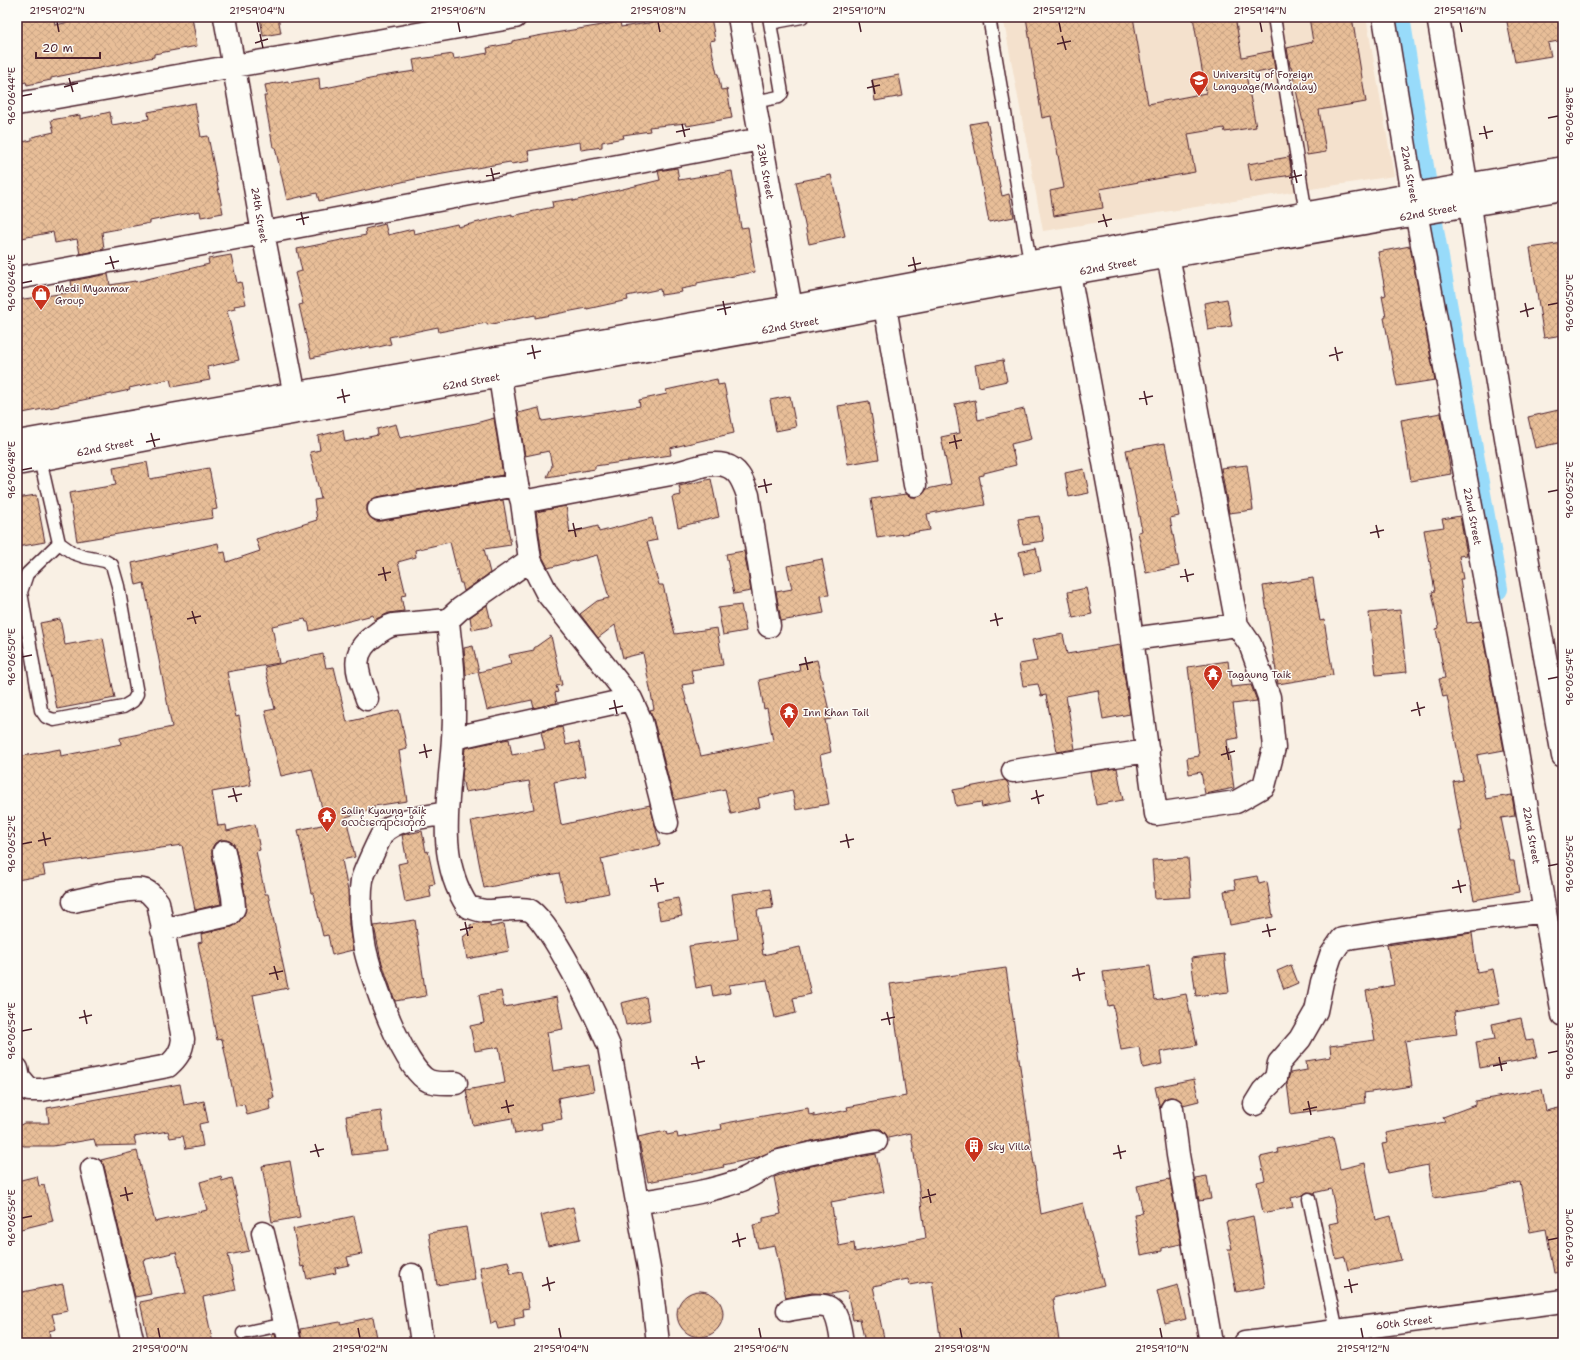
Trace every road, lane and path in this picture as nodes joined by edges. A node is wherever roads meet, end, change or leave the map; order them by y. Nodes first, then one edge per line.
1 (225, 17) edge
2 (515, 17) edge
3 (739, 17) edge
4 (802, 17) edge
5 (989, 17) edge
6 (1274, 17) edge
7 (1384, 17) edge
8 (1438, 17) edge
9 (769, 20) edge
10 (234, 66) junction
11 (754, 102) junction
12 (17, 104) edge
13 (761, 139) junction
14 (1563, 168) edge
15 (1563, 189) edge
16 (1464, 196) junction
17 (1419, 204) junction
18 (1306, 214) junction
19 (263, 233) junction
20 (1167, 247) junction
21 (1030, 262) junction
22 (1069, 273) junction
23 (17, 278) edge
24 (884, 306) junction
25 (792, 316) junction
26 (498, 367) junction
27 (296, 403) junction
28 (26, 440) edge
29 (40, 460) junction
30 (17, 464) edge
31 (915, 485) dead end
32 (520, 494) junction
33 (379, 509) dead end
34 (60, 543) junction
35 (530, 560) junction
36 (448, 620) junction
37 (1237, 625) junction
38 (769, 626) dead end
39 (1132, 639) junction
40 (367, 699) dead end
41 (631, 699) junction
42 (454, 738) junction
43 (1148, 751) junction
44 (1563, 756) edge
45 (1013, 771) dead end
46 (430, 816) junction
47 (667, 823) dead end
48 (224, 852) dead end
49 (74, 901) dead end
50 (1545, 911) junction
51 (162, 930) junction
52 (1563, 1015) edge
53 (17, 1069) edge
54 (456, 1083) dead end
55 (1255, 1104) dead end
56 (1172, 1109) dead end
57 (876, 1141) dead end
58 (92, 1170) dead end
59 (1309, 1199) dead end
60 (637, 1202) junction
61 (263, 1233) dead end
62 (412, 1275) dead end
63 (1563, 1301) edge
64 (788, 1310) dead end
65 (1337, 1331) junction
66 (243, 1333) dead end
67 (288, 1334) edge
68 (133, 1343) edge
69 (422, 1343) edge
70 (658, 1343) edge
71 (842, 1343) edge
72 (1211, 1343) edge
73 (1245, 1343) edge

1 - 10 street, 24th Street
2 - 10 street
3 - 11 street, 23th Street
4 - 9 lane
5 - 21 lane
6 - 18 lane
7 - 17 street, 22nd Street
8 - 16 street
9 - 11 lane
10 - 12 street
10 - 19 street, 24th Street
11 - 13 street, 23th Street
13 - 19 street
13 - 25 street, 23th Street
14 - 16 street, 62nd Street
15 - 16 street, 62nd Street
16 - 17 street, 62nd Street
16 - 44 street
17 - 18 street, 62nd Street
17 - 20 street, 62nd Street
17 - 50 street, 22nd Street
18 - 20 street, 62nd Street
19 - 23 street
19 - 27 street, 24th Street
20 - 21 street, 62nd Street
20 - 22 street, 62nd Street
20 - 37 street
21 - 25 street, 62nd Street
22 - 24 street, 62nd Street
22 - 39 street
24 - 25 street, 62nd Street
24 - 31 street
25 - 26 street, 62nd Street
26 - 27 street, 62nd Street
26 - 32 street
27 - 28 street, 62nd Street
27 - 29 street, 62nd Street
28 - 29 lane
29 - 30 street, 62nd Street
29 - 34 lane
32 - 33 street
32 - 35 street
32 - 38 street
34 - 34 lane
35 - 36 street
35 - 41 street
36 - 40 street
36 - 42 street
37 - 39 street
37 - 43 street
39 - 43 street
41 - 42 street
41 - 47 street
42 - 46 street
43 - 45 street
46 - 54 street
46 - 60 street
48 - 51 street
49 - 51 street
50 - 52 street, 22nd Street
50 - 55 street
51 - 53 street
56 - 72 street
57 - 60 street
58 - 68 street
59 - 65 lane
60 - 70 street
61 - 67 street
62 - 69 street
63 - 65 street, 60th Street
64 - 71 street
65 - 73 street, 60th Street
66 - 67 lane

